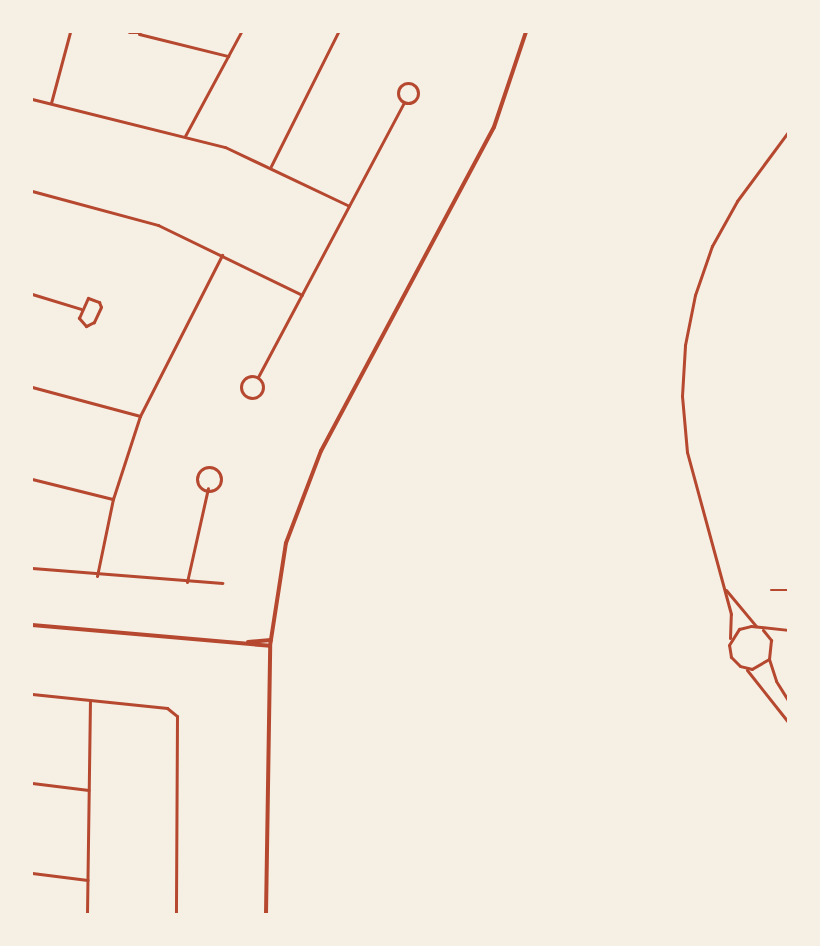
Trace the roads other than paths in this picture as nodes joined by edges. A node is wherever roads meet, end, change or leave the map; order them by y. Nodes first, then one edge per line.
1 (70, 32) edge
2 (129, 32) edge
3 (161, 32) edge
4 (241, 32) edge
5 (338, 32) edge
6 (526, 32) edge
7 (139, 33) edge
8 (160, 38) junction
9 (228, 56) junction
10 (32, 99) edge
11 (404, 102) junction
12 (51, 103) junction
13 (789, 132) edge
14 (185, 136) junction
15 (271, 166) junction
16 (32, 191) edge
17 (350, 206) junction
18 (222, 255) junction
19 (32, 294) edge
20 (302, 295) junction
21 (82, 309) junction
22 (258, 377) junction
23 (32, 387) edge
24 (140, 416) junction
25 (32, 479) edge
26 (208, 488) junction
27 (112, 499) junction
28 (32, 568) edge
29 (97, 576) junction
30 (188, 582) junction
31 (222, 584) dead end
32 (723, 586) junction
33 (771, 590) dead end
34 (789, 590) edge
35 (32, 625) edge
36 (758, 627) junction
37 (763, 630) junction
38 (789, 630) edge
39 (730, 638) junction
40 (270, 643) junction
41 (769, 659) junction
42 (746, 669) junction
43 (32, 694) edge
44 (789, 700) edge
45 (90, 701) junction
46 (789, 722) edge
47 (32, 783) edge
48 (89, 790) junction
49 (32, 873) edge
50 (88, 880) junction
51 (87, 915) edge
52 (176, 915) edge
53 (266, 915) edge

1 - 12 street
2 - 7 street
3 - 8 street
4 - 9 street
5 - 15 street
6 - 40 street
7 - 8 street
8 - 9 street
9 - 14 street
10 - 12 street
11 - 11 street
11 - 17 street
12 - 14 street
13 - 32 street
14 - 15 street
15 - 17 street
16 - 18 street
17 - 20 street
18 - 20 street
18 - 24 street
19 - 21 street
20 - 22 street
21 - 21 street
22 - 22 street
23 - 24 street
24 - 27 street
25 - 27 street
26 - 26 street
26 - 30 street
27 - 29 street
28 - 29 street
29 - 30 street
30 - 31 street
32 - 36 street
32 - 39 street
33 - 34 street
35 - 40 street
36 - 37 street
36 - 39 street
37 - 38 street
37 - 41 street
39 - 42 street
40 - 53 street
41 - 42 street
41 - 44 street
42 - 46 street
43 - 45 street
45 - 48 street
45 - 52 street
47 - 48 street
48 - 50 street
49 - 50 street
50 - 51 street

